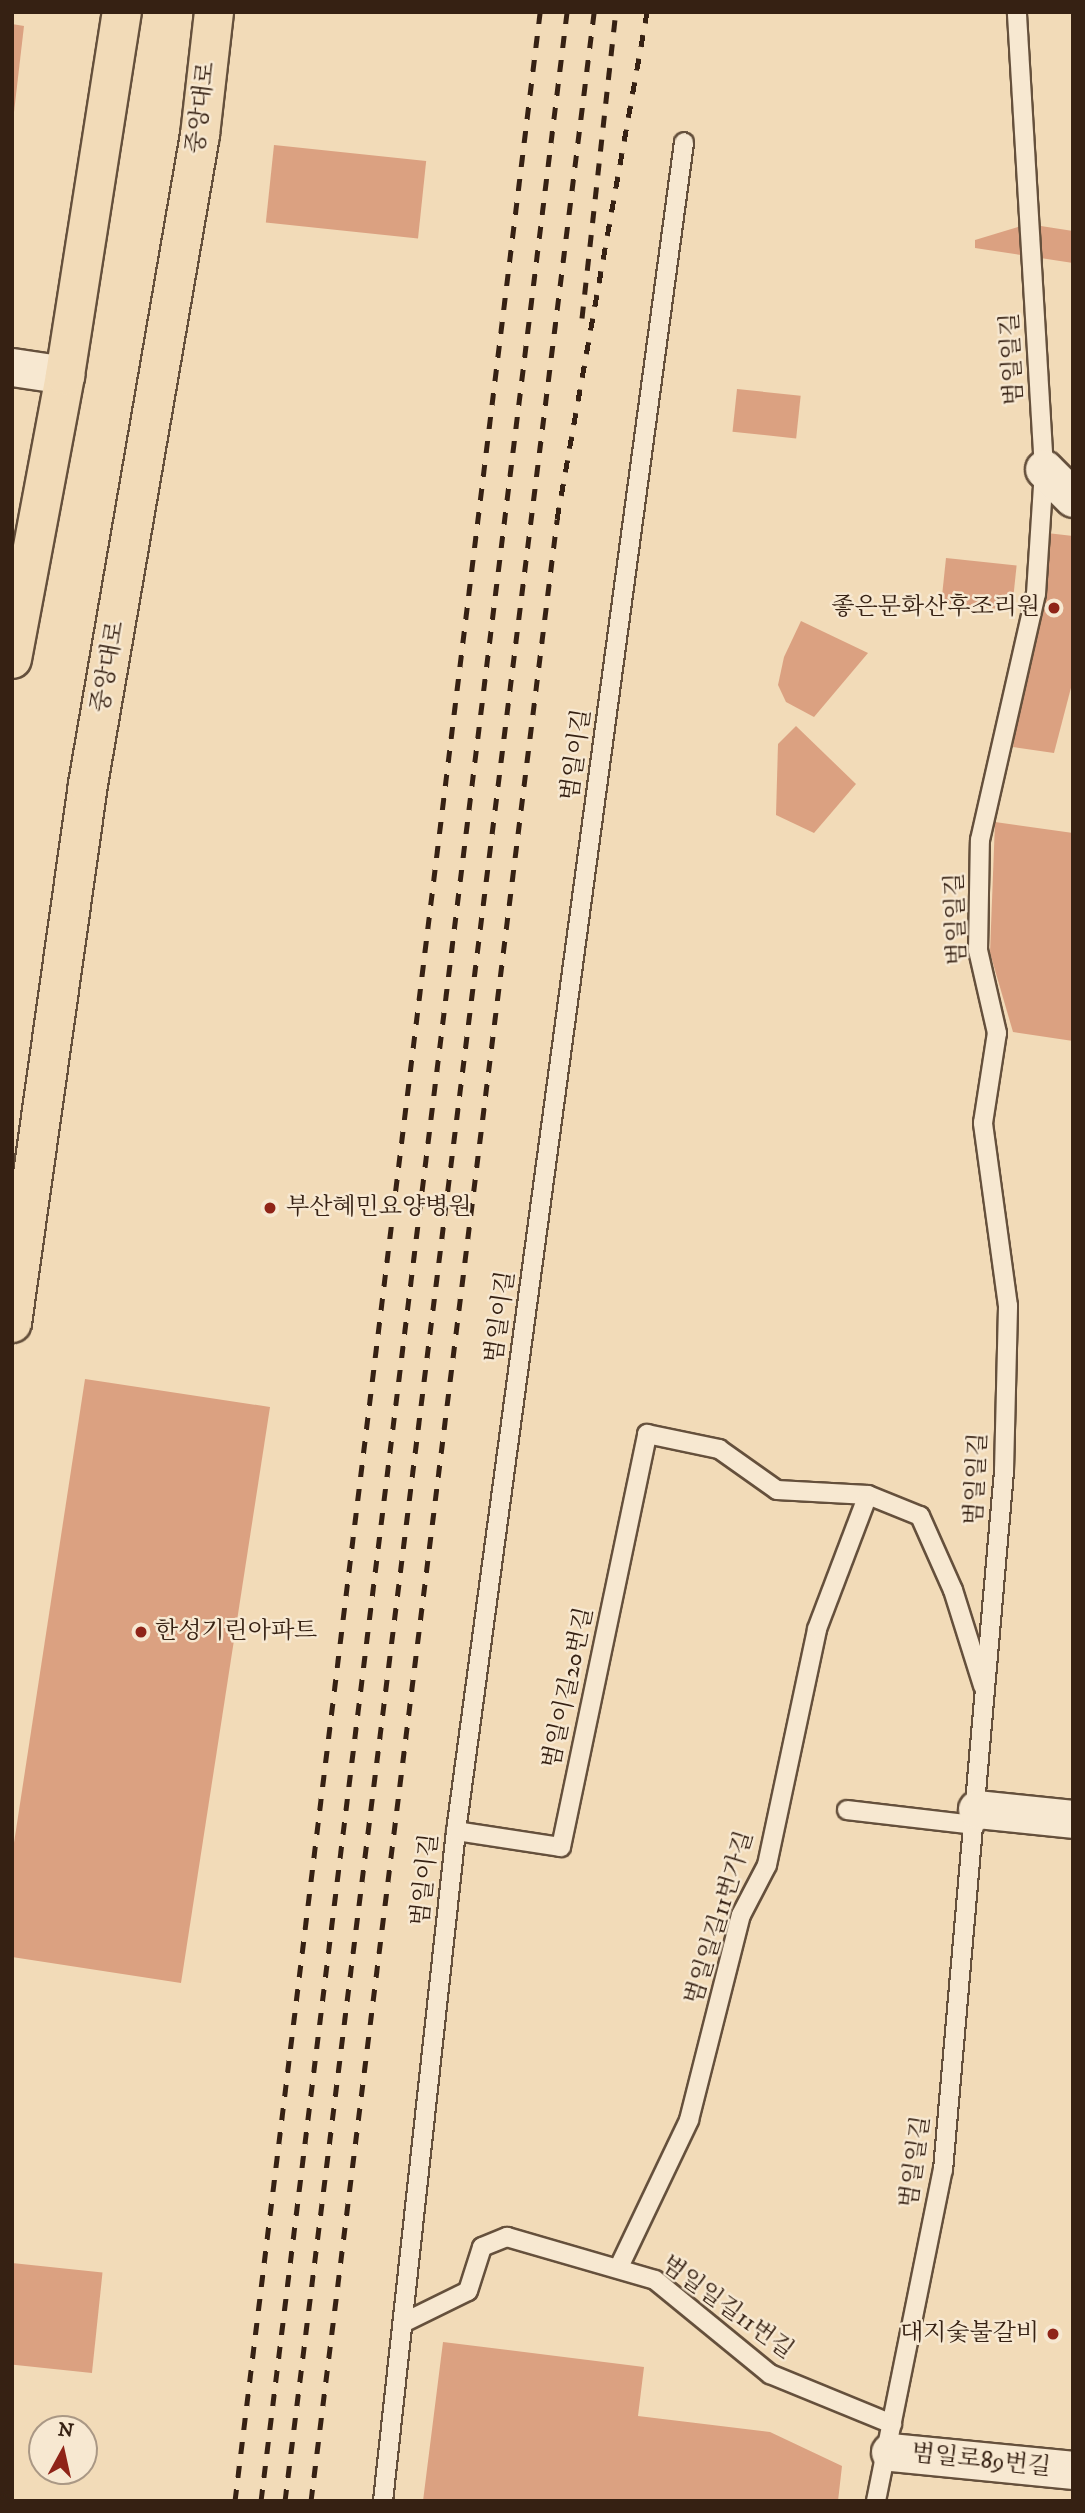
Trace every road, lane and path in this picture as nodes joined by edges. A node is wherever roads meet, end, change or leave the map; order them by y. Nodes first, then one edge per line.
1 (122, 12) edge
2 (214, 12) edge
3 (1017, 12) edge
4 (684, 142) dead end
5 (12, 367) edge
6 (65, 374) junction
7 (1044, 469) junction
8 (1073, 498) edge
9 (12, 659) edge
10 (12, 1323) edge
11 (868, 1495) junction
12 (986, 1696) junction
13 (847, 1810) dead end
14 (976, 1817) junction
15 (1073, 1819) edge
16 (456, 1831) junction
17 (619, 2267) junction
18 (403, 2323) junction
19 (891, 2438) junction
20 (1073, 2470) edge
21 (383, 2501) edge
22 (876, 2501) edge

1 - 6 main road
2 - 10 main road, 중앙대로
3 - 7 lane, 범일일길
4 - 16 lane, 범일이길
5 - 6 street
6 - 9 main road
7 - 8 street
7 - 12 lane, 범일일길
11 - 12 lane
11 - 16 lane, 범일이길20번길
11 - 17 lane, 범일일길11번가길
12 - 14 lane, 범일일길
13 - 14 lane
14 - 15 street
14 - 19 lane, 범일일길
16 - 18 lane, 범일이길
17 - 18 lane, 범일일길11번길
17 - 19 lane, 범일일길11번길
18 - 21 lane, 범일이길
19 - 20 street, 범일로89번길
19 - 22 lane, 범일일길

